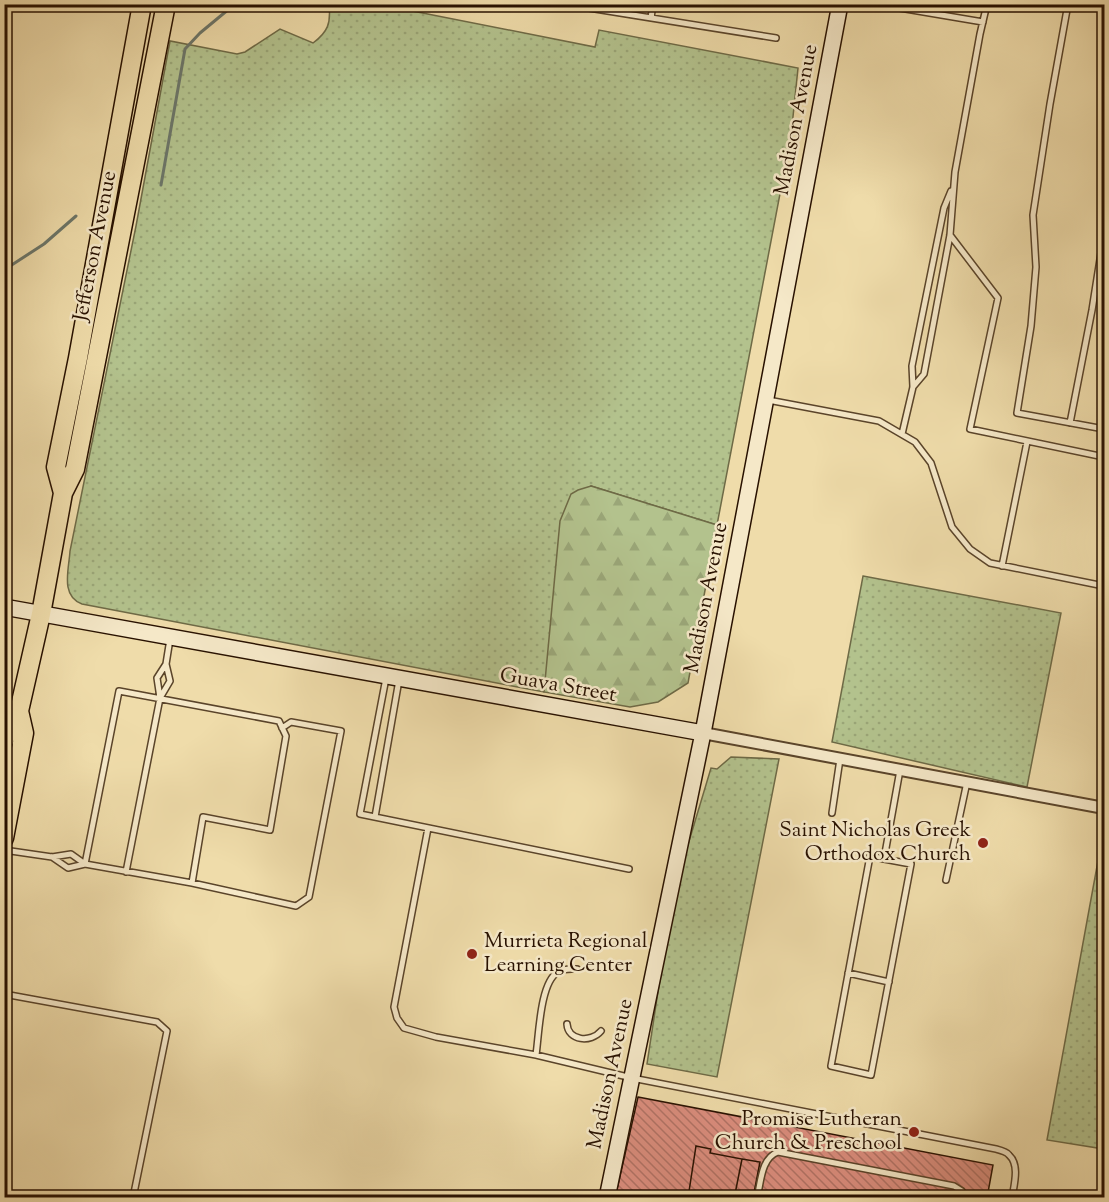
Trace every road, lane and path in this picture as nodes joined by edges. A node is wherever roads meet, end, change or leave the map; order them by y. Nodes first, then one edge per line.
1 (142, 4) edge
2 (166, 4) edge
3 (564, 4) edge
4 (653, 4) edge
5 (840, 4) edge
6 (876, 4) edge
7 (987, 4) edge
8 (1068, 4) edge
9 (651, 18) junction
10 (983, 22) junction
11 (777, 38) dead end
12 (952, 190) junction
13 (1104, 234) edge
14 (950, 236) junction
15 (913, 387) junction
16 (766, 399) junction
17 (1070, 423) junction
18 (1104, 429) edge
19 (902, 434) junction
20 (1027, 442) junction
21 (1104, 457) edge
22 (63, 493) junction
23 (1002, 566) junction
24 (1104, 586) edge
25 (4, 607) edge
26 (41, 614) junction
27 (170, 638) junction
28 (166, 664) junction
29 (393, 677) junction
30 (160, 698) junction
31 (19, 711) junction
32 (282, 728) junction
33 (703, 733) junction
34 (4, 741) edge
35 (840, 759) junction
36 (900, 770) junction
37 (968, 782) junction
38 (1104, 808) edge
39 (832, 813) dead end
40 (375, 817) junction
41 (428, 828) junction
42 (4, 838) edge
43 (4, 850) edge
44 (52, 857) junction
45 (884, 859) junction
46 (85, 864) junction
47 (629, 869) dead end
48 (126, 872) junction
49 (946, 880) dead end
50 (192, 883) junction
51 (576, 969) dead end
52 (848, 973) junction
53 (889, 982) junction
54 (4, 994) edge
55 (567, 1024) dead end
56 (601, 1031) dead end
57 (536, 1055) junction
58 (632, 1078) junction
59 (133, 1197) edge
60 (607, 1197) edge
61 (758, 1197) edge
62 (966, 1197) edge
63 (1012, 1197) edge

1 - 22 main road, Jefferson Avenue
2 - 22 main road, Jefferson Avenue
3 - 9 lane
4 - 9 lane
5 - 16 street, Madison Avenue
6 - 10 lane
7 - 10 lane
8 - 17 lane
9 - 11 lane
10 - 12 lane
12 - 14 lane
12 - 15 lane
13 - 17 lane
14 - 15 lane
14 - 20 lane
15 - 19 lane
16 - 19 lane
16 - 33 street, Madison Avenue
17 - 18 lane
19 - 23 lane
20 - 21 lane
20 - 23 lane
22 - 26 main road, Jefferson Avenue
23 - 24 lane
25 - 26 street, Guava Street
26 - 27 street, Guava Street
26 - 31 main road, Jefferson Avenue
27 - 28 lane
27 - 29 street, Guava Street
28 - 30 lane
28 - 30 lane
29 - 33 street, Guava Street
29 - 40 lane
29 - 40 lane
30 - 32 lane
30 - 46 lane
30 - 48 lane
31 - 34 main road, Jefferson Avenue
31 - 42 main road, Jefferson Avenue
32 - 50 lane
32 - 50 lane
33 - 35 street, Guava Street
33 - 58 street, Madison Avenue
35 - 36 street, Guava Street
35 - 39 lane
36 - 37 street, Guava Street
36 - 45 lane
37 - 38 street, Guava Street
37 - 49 lane
40 - 41 lane
41 - 47 lane
41 - 57 lane
43 - 44 lane
44 - 46 lane
44 - 46 lane
45 - 52 lane
45 - 53 lane
46 - 48 lane
48 - 50 lane
51 - 57 lane
52 - 53 lane
52 - 53 lane
54 - 59 lane
55 - 56 lane
57 - 58 lane
58 - 60 street, Madison Avenue
58 - 63 lane
61 - 62 lane

